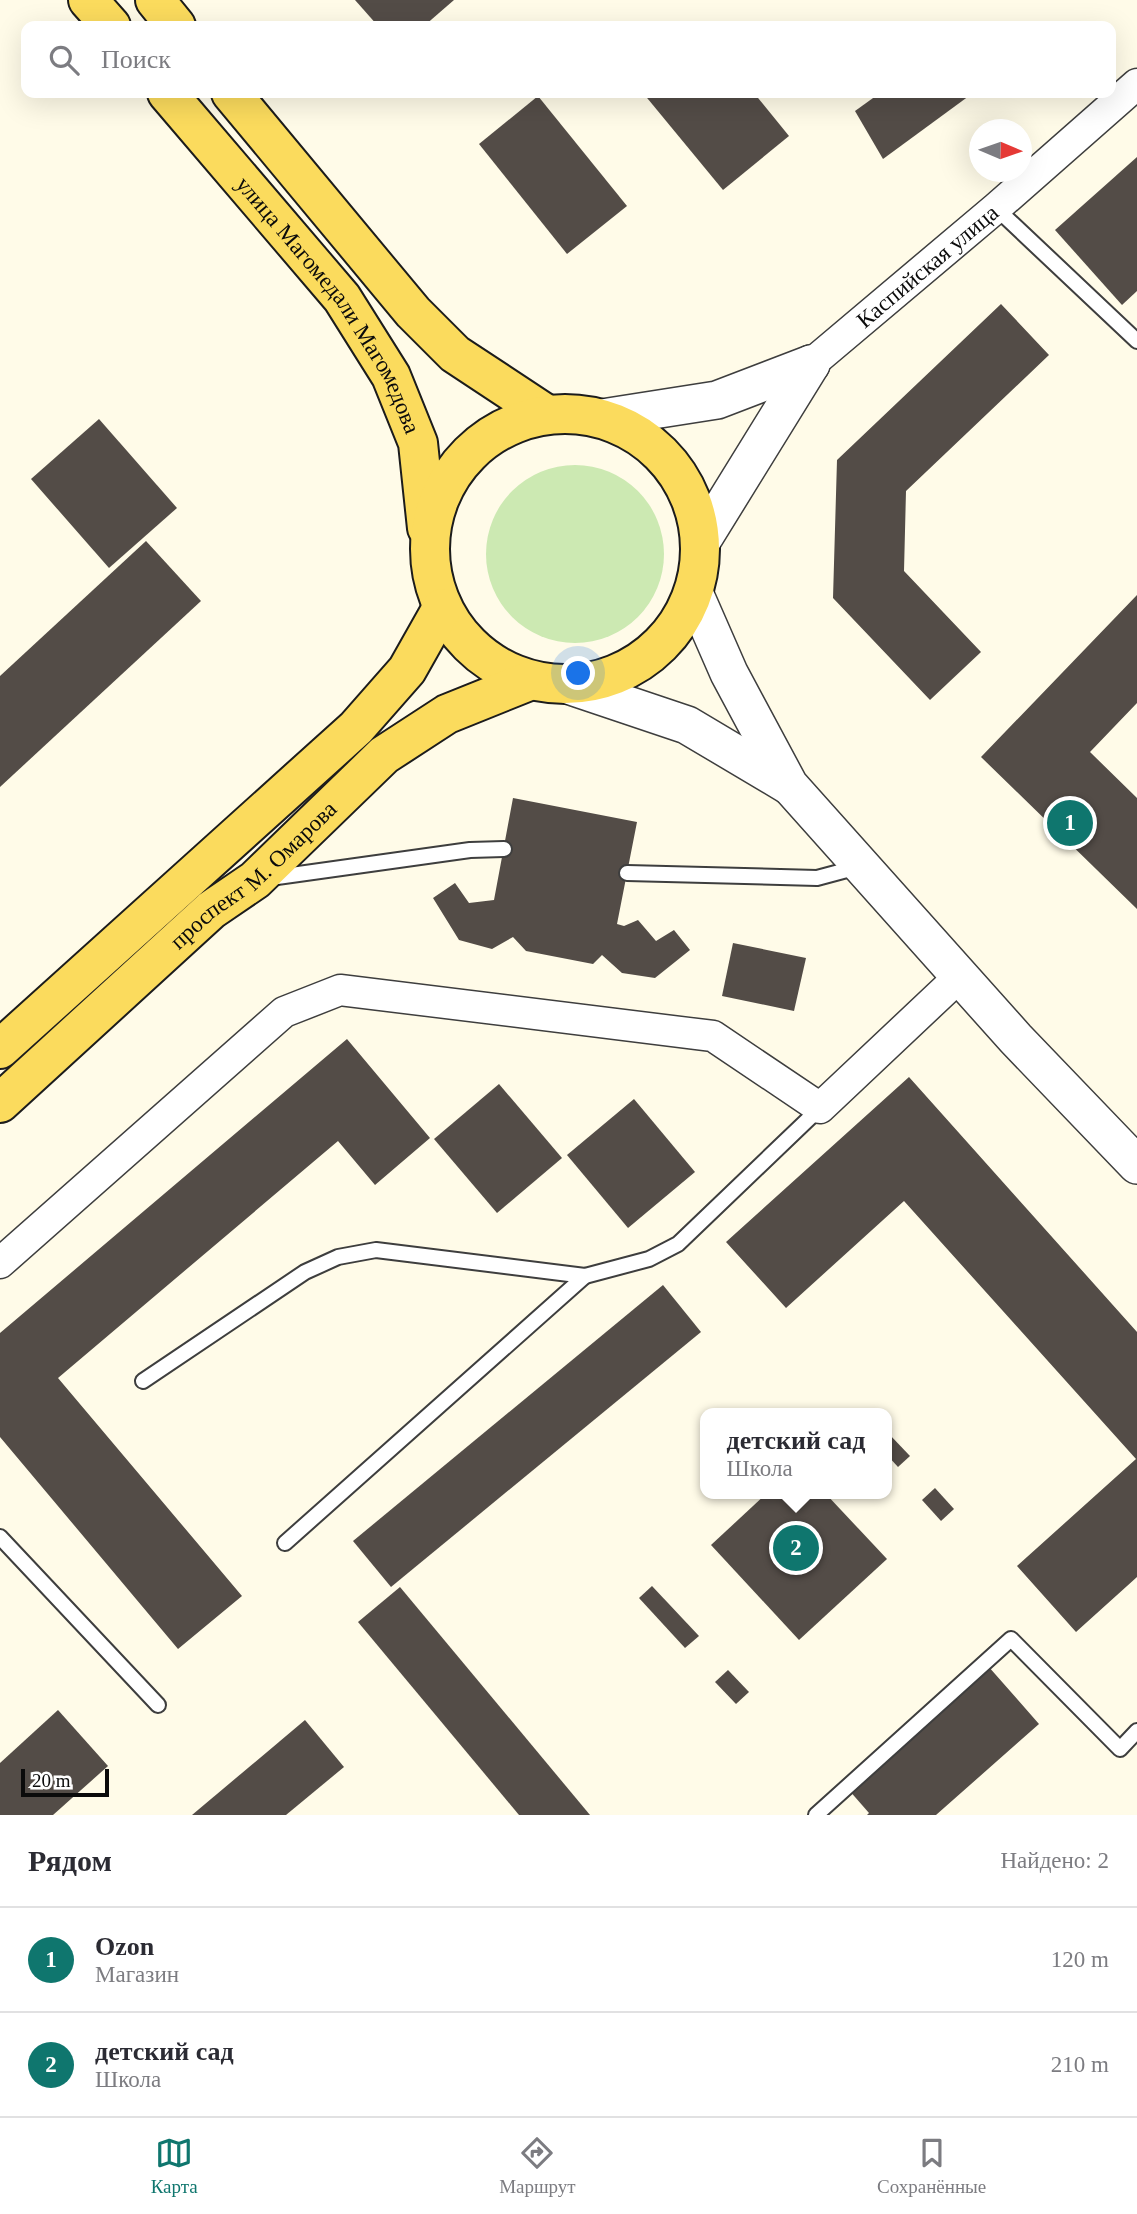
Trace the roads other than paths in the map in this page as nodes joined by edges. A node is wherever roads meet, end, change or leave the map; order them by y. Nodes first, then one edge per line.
1 (88, 0) edge
2 (155, 0) edge
3 (107, 21) edge
4 (172, 21) edge
5 (1137, 84) edge
6 (171, 98) edge
7 (236, 98) edge
8 (996, 208) junction
9 (1136, 339) edge
10 (811, 364) junction
11 (546, 414) junction
12 (602, 418) junction
13 (701, 542) junction
14 (429, 545) junction
15 (694, 593) junction
16 (442, 608) junction
17 (529, 681) junction
18 (571, 686) junction
19 (789, 785) junction
20 (504, 849) dead end
21 (861, 866) junction
22 (627, 873) dead end
23 (255, 880) junction
24 (960, 976) junction
25 (0, 1049) edge
26 (0, 1104) edge
27 (820, 1108) junction
28 (1137, 1165) edge
29 (0, 1263) edge
30 (585, 1276) junction
31 (143, 1381) dead end
32 (0, 1538) edge
33 (285, 1543) dead end
34 (158, 1705) dead end
35 (1137, 1731) edge
36 (816, 1815) edge

1 - 3 main road
2 - 4 main road
5 - 8 street, Каспийская улица
6 - 14 main road, улица Магомедали Магомедова
7 - 11 main road
8 - 9 lane
8 - 10 street, Каспийская улица
10 - 12 street
10 - 13 street
11 - 12 main road
11 - 14 main road
12 - 13 main road
13 - 15 main road
14 - 16 main road, улица Магомедали Магомедова
15 - 18 main road
15 - 19 street
16 - 17 main road
16 - 25 main road, проспект М. Омарова
17 - 18 main road
17 - 23 main road, проспект М. Омарова
18 - 19 street
19 - 21 street
20 - 23 lane
21 - 22 lane
21 - 24 street
23 - 26 main road, проспект М. Омарова
24 - 27 street
24 - 28 street
27 - 29 street
27 - 30 lane
30 - 31 lane
30 - 33 lane
32 - 34 lane
35 - 36 lane

